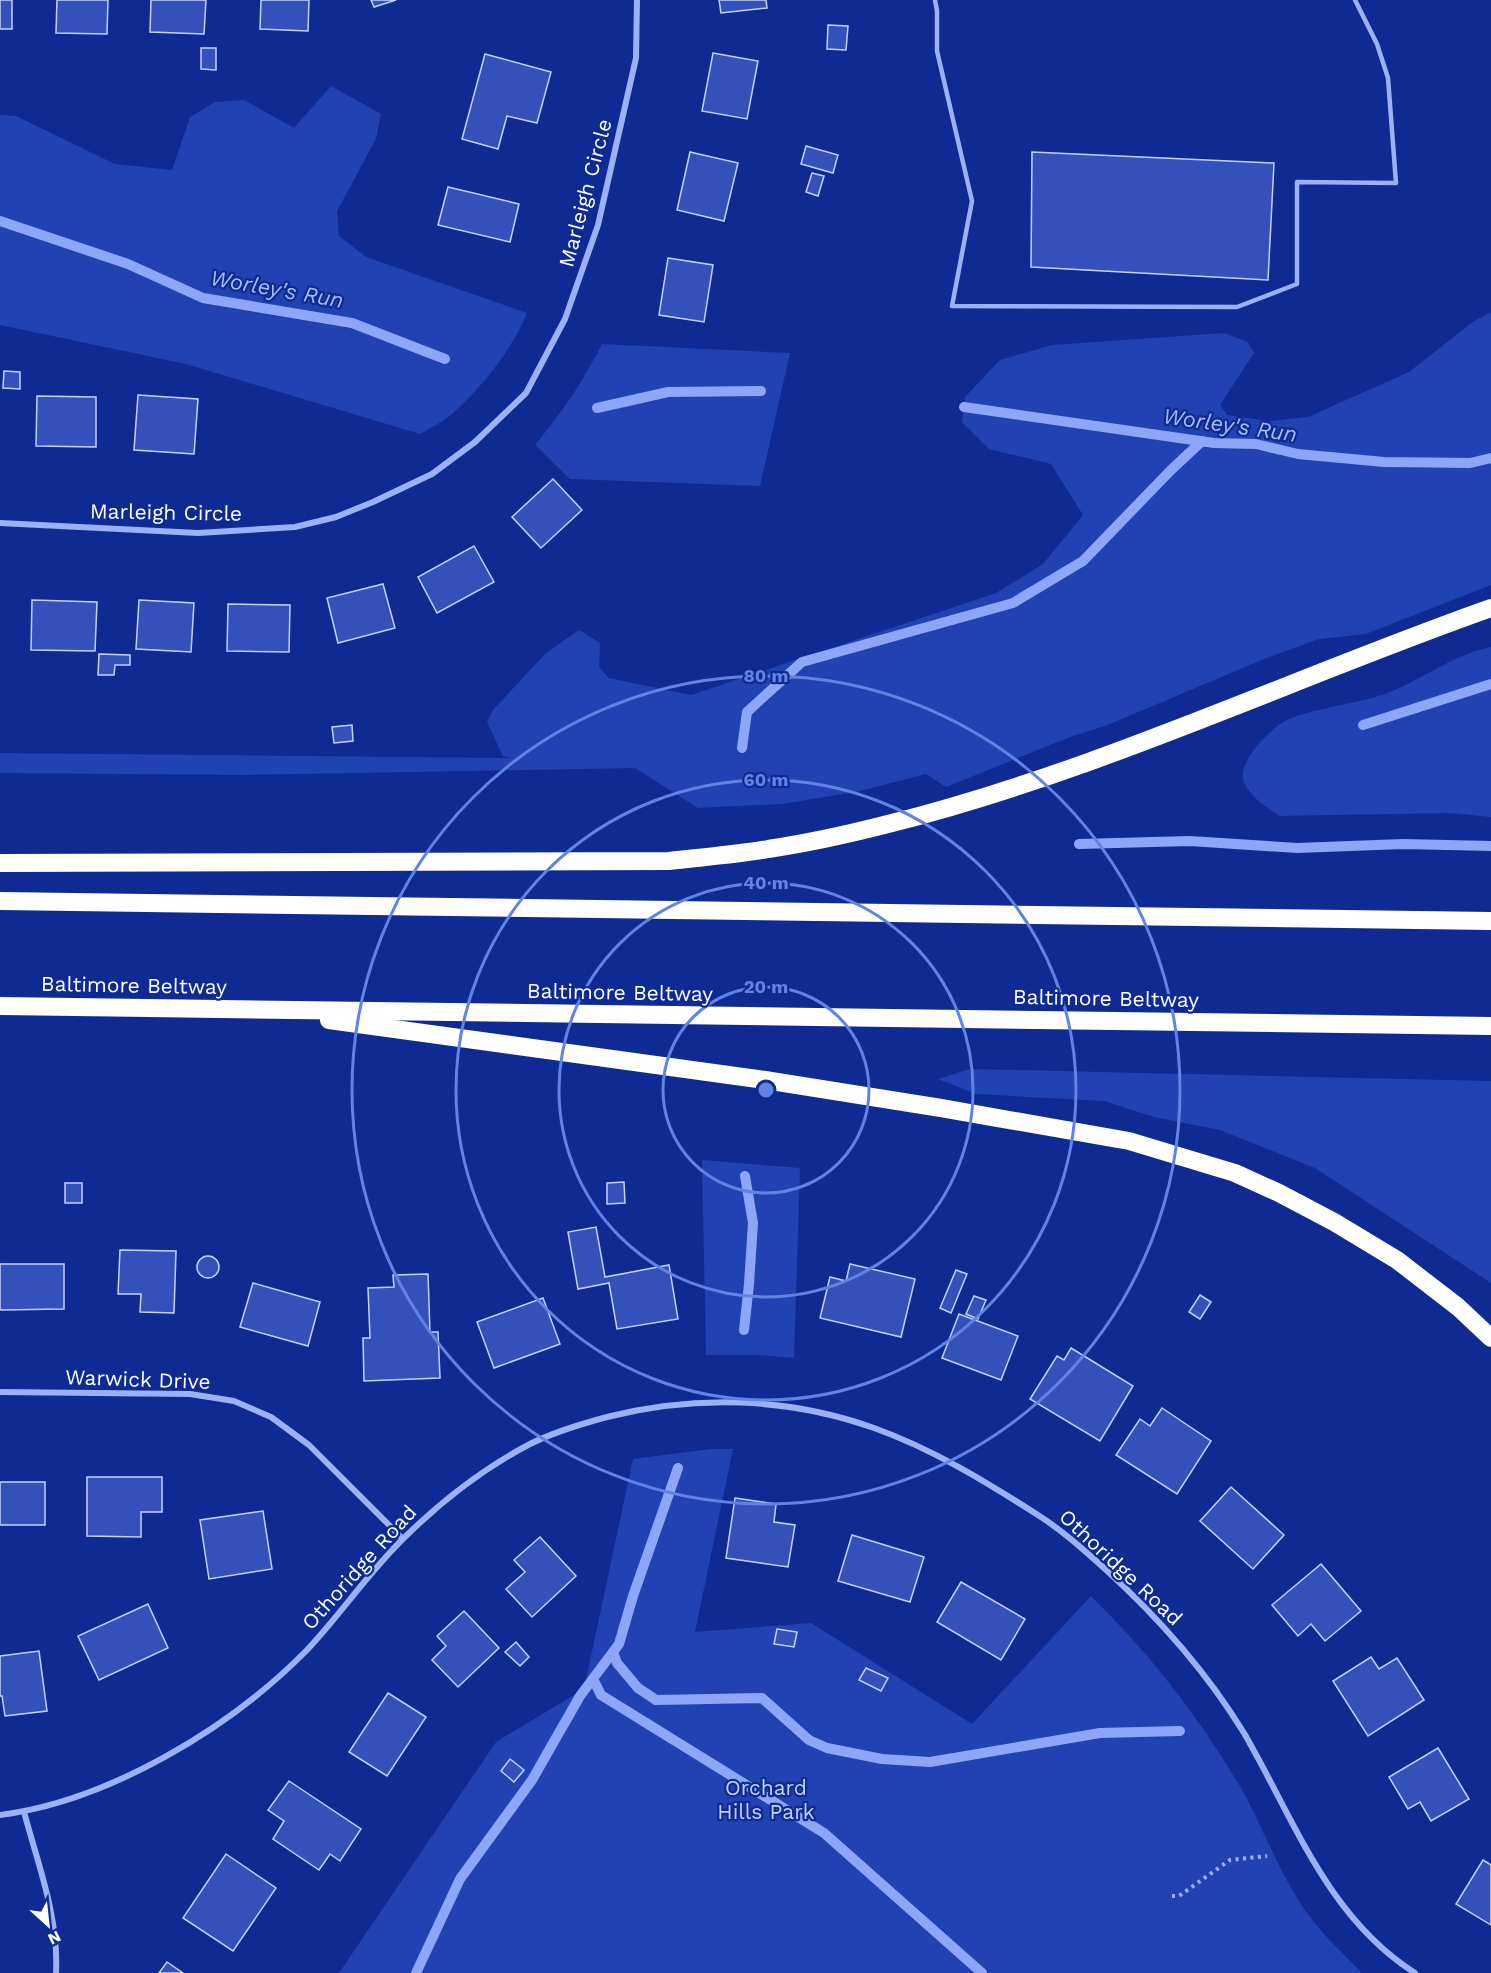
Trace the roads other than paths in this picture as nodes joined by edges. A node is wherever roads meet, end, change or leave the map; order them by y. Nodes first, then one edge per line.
1 (637, 0) edge
2 (935, 0) edge
3 (1355, 0) edge
4 (0, 522) edge
5 (1491, 608) edge
6 (0, 863) edge
7 (0, 901) edge
8 (1491, 921) edge
9 (0, 1006) edge
10 (247, 1009) junction
11 (1491, 1026) edge
12 (1491, 1338) edge
13 (0, 1392) edge
14 (402, 1539) junction
15 (24, 1812) junction
16 (0, 1815) edge
17 (56, 1973) edge
18 (1415, 1973) edge

1 - 4 street, Marleigh Circle
2 - 3 lane
5 - 6 highway
7 - 8 highway
9 - 10 highway, Baltimore Beltway
10 - 11 highway, Baltimore Beltway
10 - 12 highway
13 - 14 street, Warwick Drive
14 - 15 street, Othoridge Road
14 - 18 street, Othoridge Road
15 - 16 street, Othoridge Road
15 - 17 street

